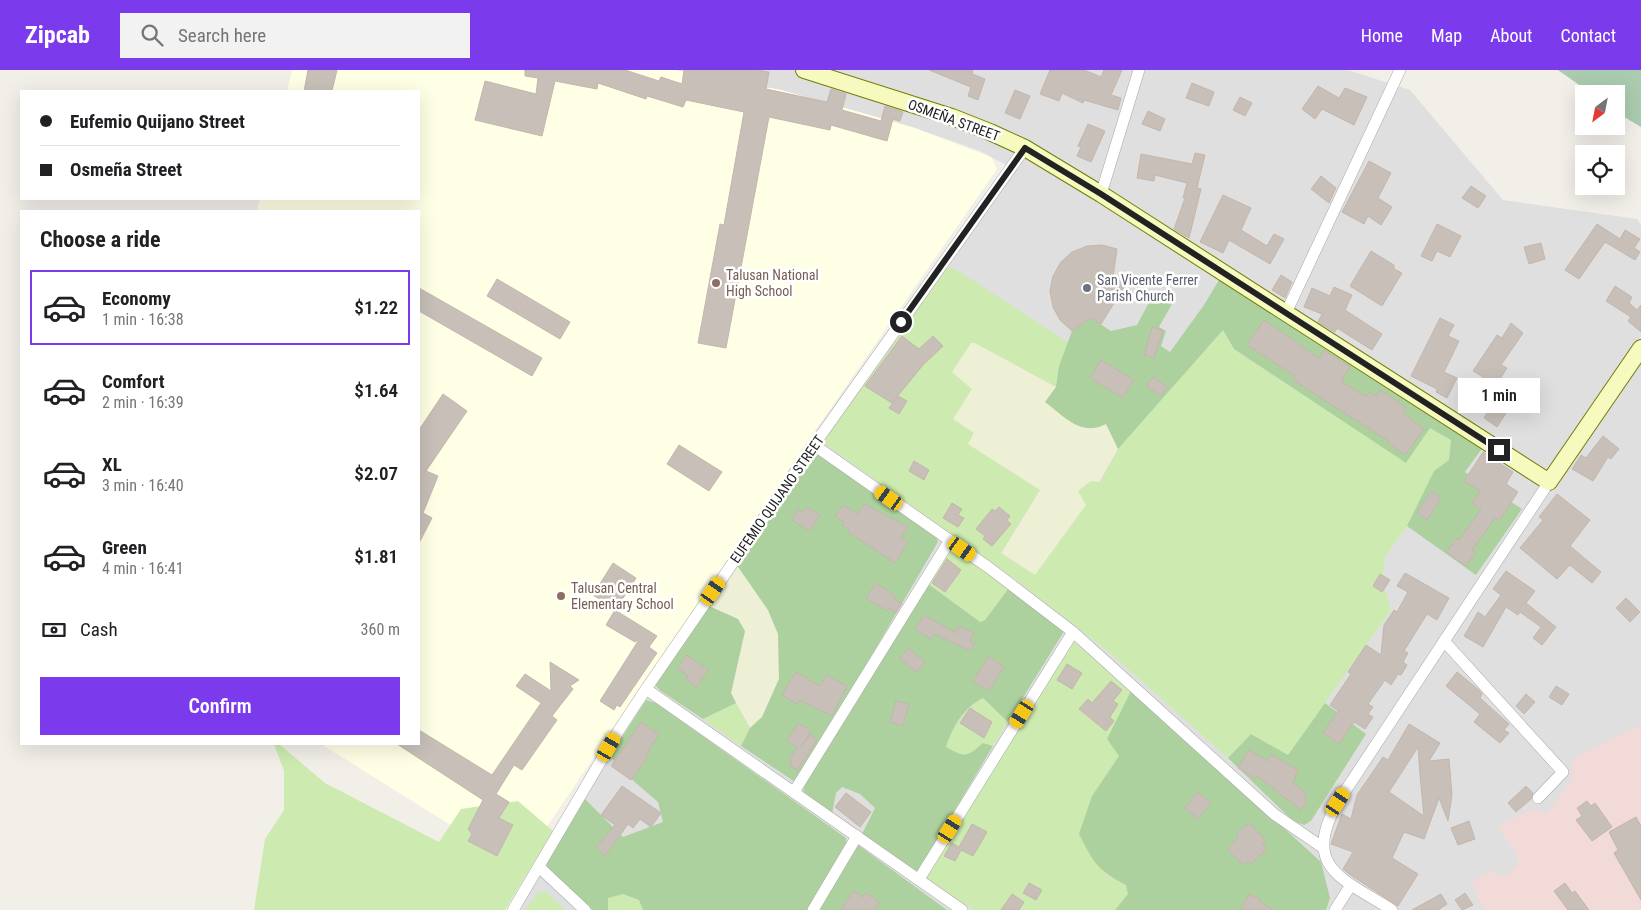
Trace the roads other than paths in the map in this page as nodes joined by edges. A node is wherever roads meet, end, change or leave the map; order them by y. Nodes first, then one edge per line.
1 (804, 70) edge
2 (1139, 70) edge
3 (1400, 70) edge
4 (1025, 148) junction
5 (1101, 194) junction
6 (1286, 314) junction
7 (1641, 348) edge
8 (814, 445) junction
9 (1548, 482) junction
10 (950, 540) junction
11 (1073, 632) junction
12 (1444, 641) junction
13 (646, 689) junction
14 (794, 792) junction
15 (1538, 798) dead end
16 (857, 836) junction
17 (1322, 847) junction
18 (539, 867) junction
19 (919, 879) junction
20 (1351, 885) junction
21 (513, 910) edge
22 (585, 910) edge
23 (813, 910) edge
24 (962, 910) edge
25 (1336, 910) edge
26 (1390, 910) edge

1 - 4 main road, OSMEÑA STREET
2 - 5 street
3 - 6 street
4 - 5 main road, OSMEÑA STREET
4 - 8 street, EUFEMIO QUIJANO STREET
5 - 6 main road, OSMEÑA STREET
6 - 9 main road, OSMEÑA STREET
7 - 9 main road
8 - 10 street
8 - 13 street, EUFEMIO QUIJANO STREET
9 - 12 street
10 - 11 street
10 - 14 street
11 - 17 street
11 - 19 street
12 - 15 street
12 - 17 street
13 - 14 street
13 - 18 street, EUFEMIO QUIJANO STREET
14 - 16 street
16 - 19 street
16 - 23 street
17 - 20 street
18 - 21 street, EUFEMIO QUIJANO STREET
18 - 22 street
19 - 24 street
20 - 25 street
20 - 26 street

